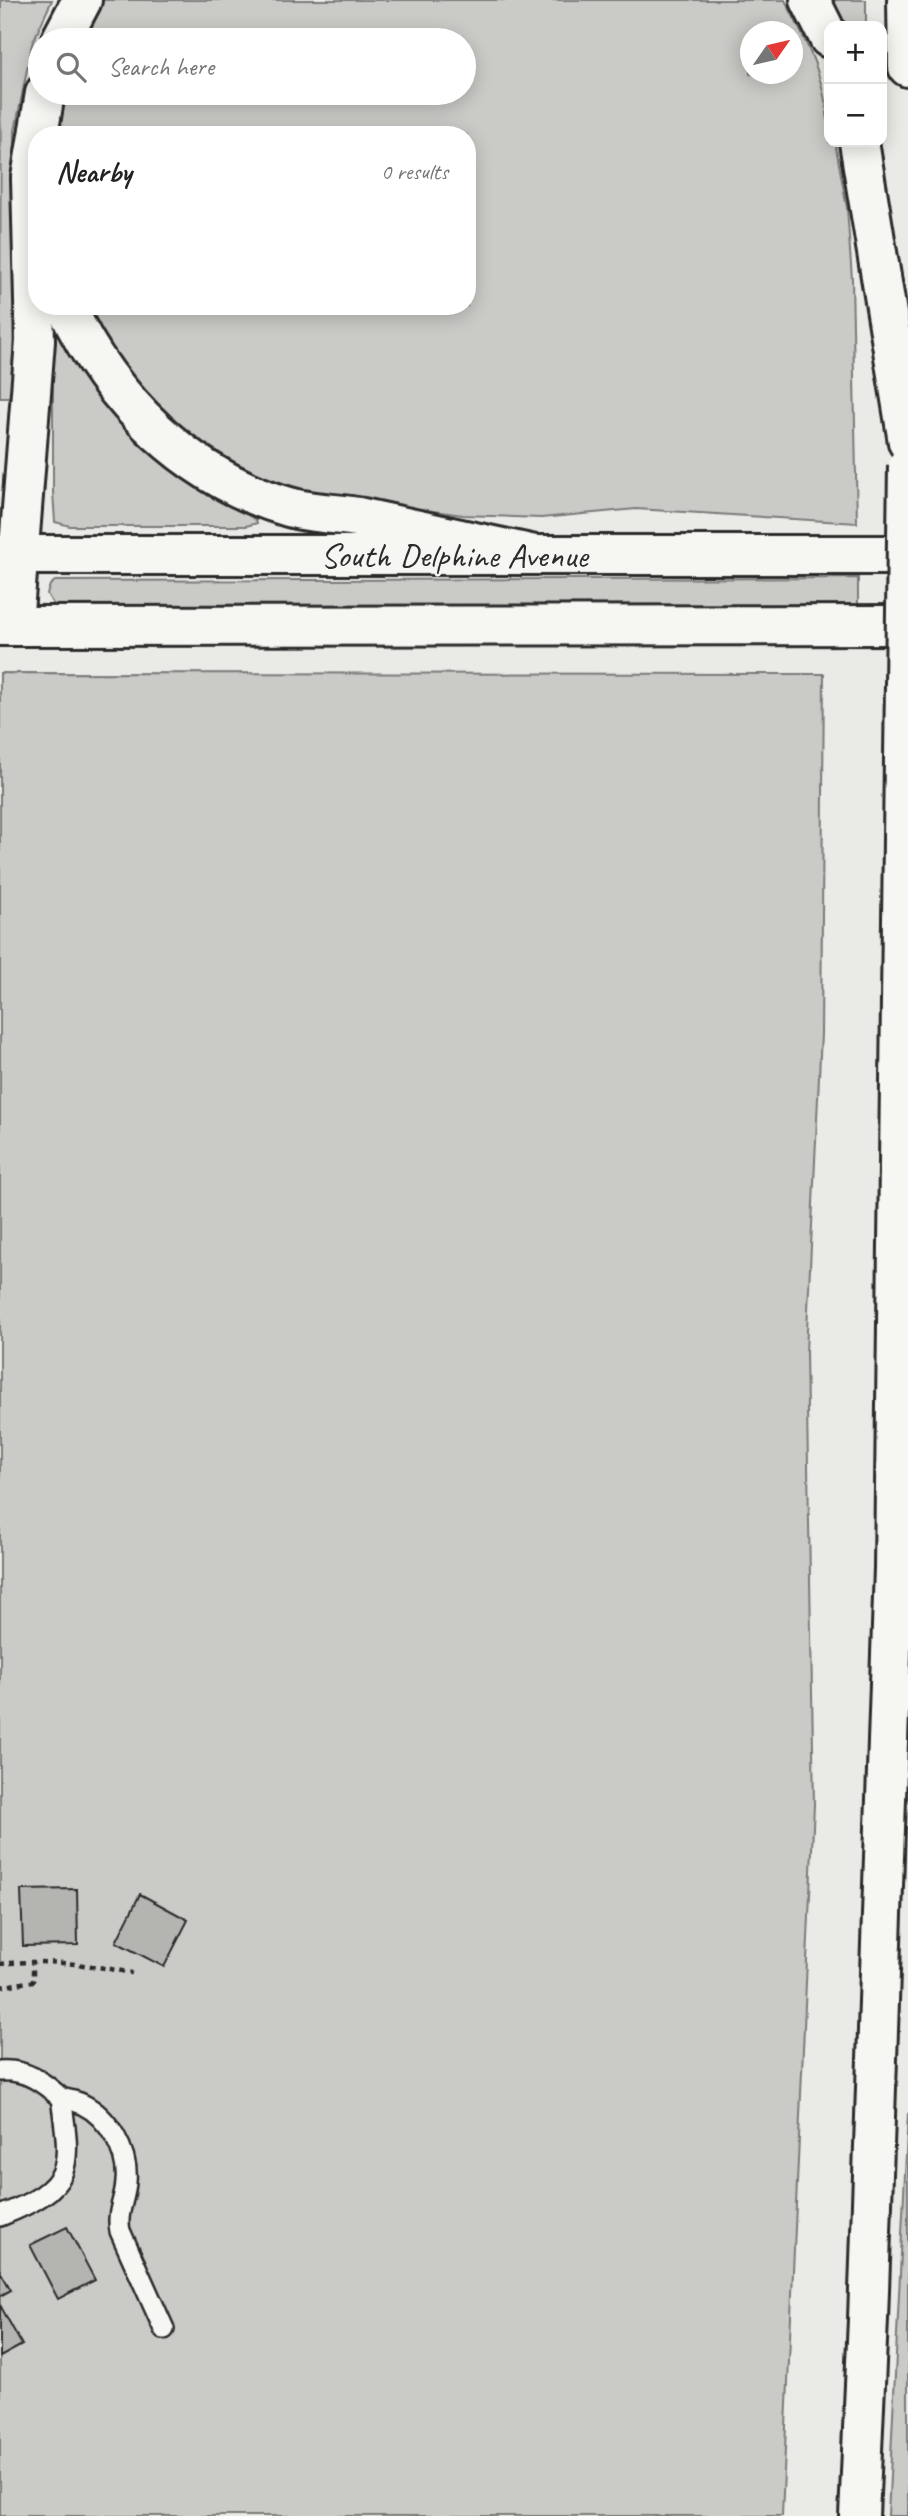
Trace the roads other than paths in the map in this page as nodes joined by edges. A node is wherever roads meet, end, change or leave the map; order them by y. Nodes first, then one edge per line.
1 (82, 0) edge
2 (810, 0) edge
3 (907, 0) edge
4 (67, 28) edge
5 (824, 28) edge
6 (908, 67) edge
7 (44, 105) edge
8 (41, 126) edge
9 (860, 147) edge
10 (34, 315) edge
11 (70, 315) edge
12 (908, 442) edge
13 (908, 465) edge
14 (9, 555) edge
15 (535, 555) junction
16 (908, 555) edge
17 (6, 625) edge
18 (908, 625) edge
19 (0, 2071) edge
20 (61, 2098) junction
21 (0, 2216) edge
22 (164, 2329) dead end
23 (859, 2516) edge

1 - 4 main road
2 - 5 main road
3 - 6 main road
7 - 8 main road
9 - 12 main road
10 - 14 main road
11 - 15 main road
13 - 23 main road, bridge
14 - 15 main road, South Delphine Avenue
14 - 17 main road
15 - 16 main road, South Delphine Avenue
17 - 18 main road, South Delphine Avenue
19 - 20 lane
20 - 21 lane
20 - 22 lane

